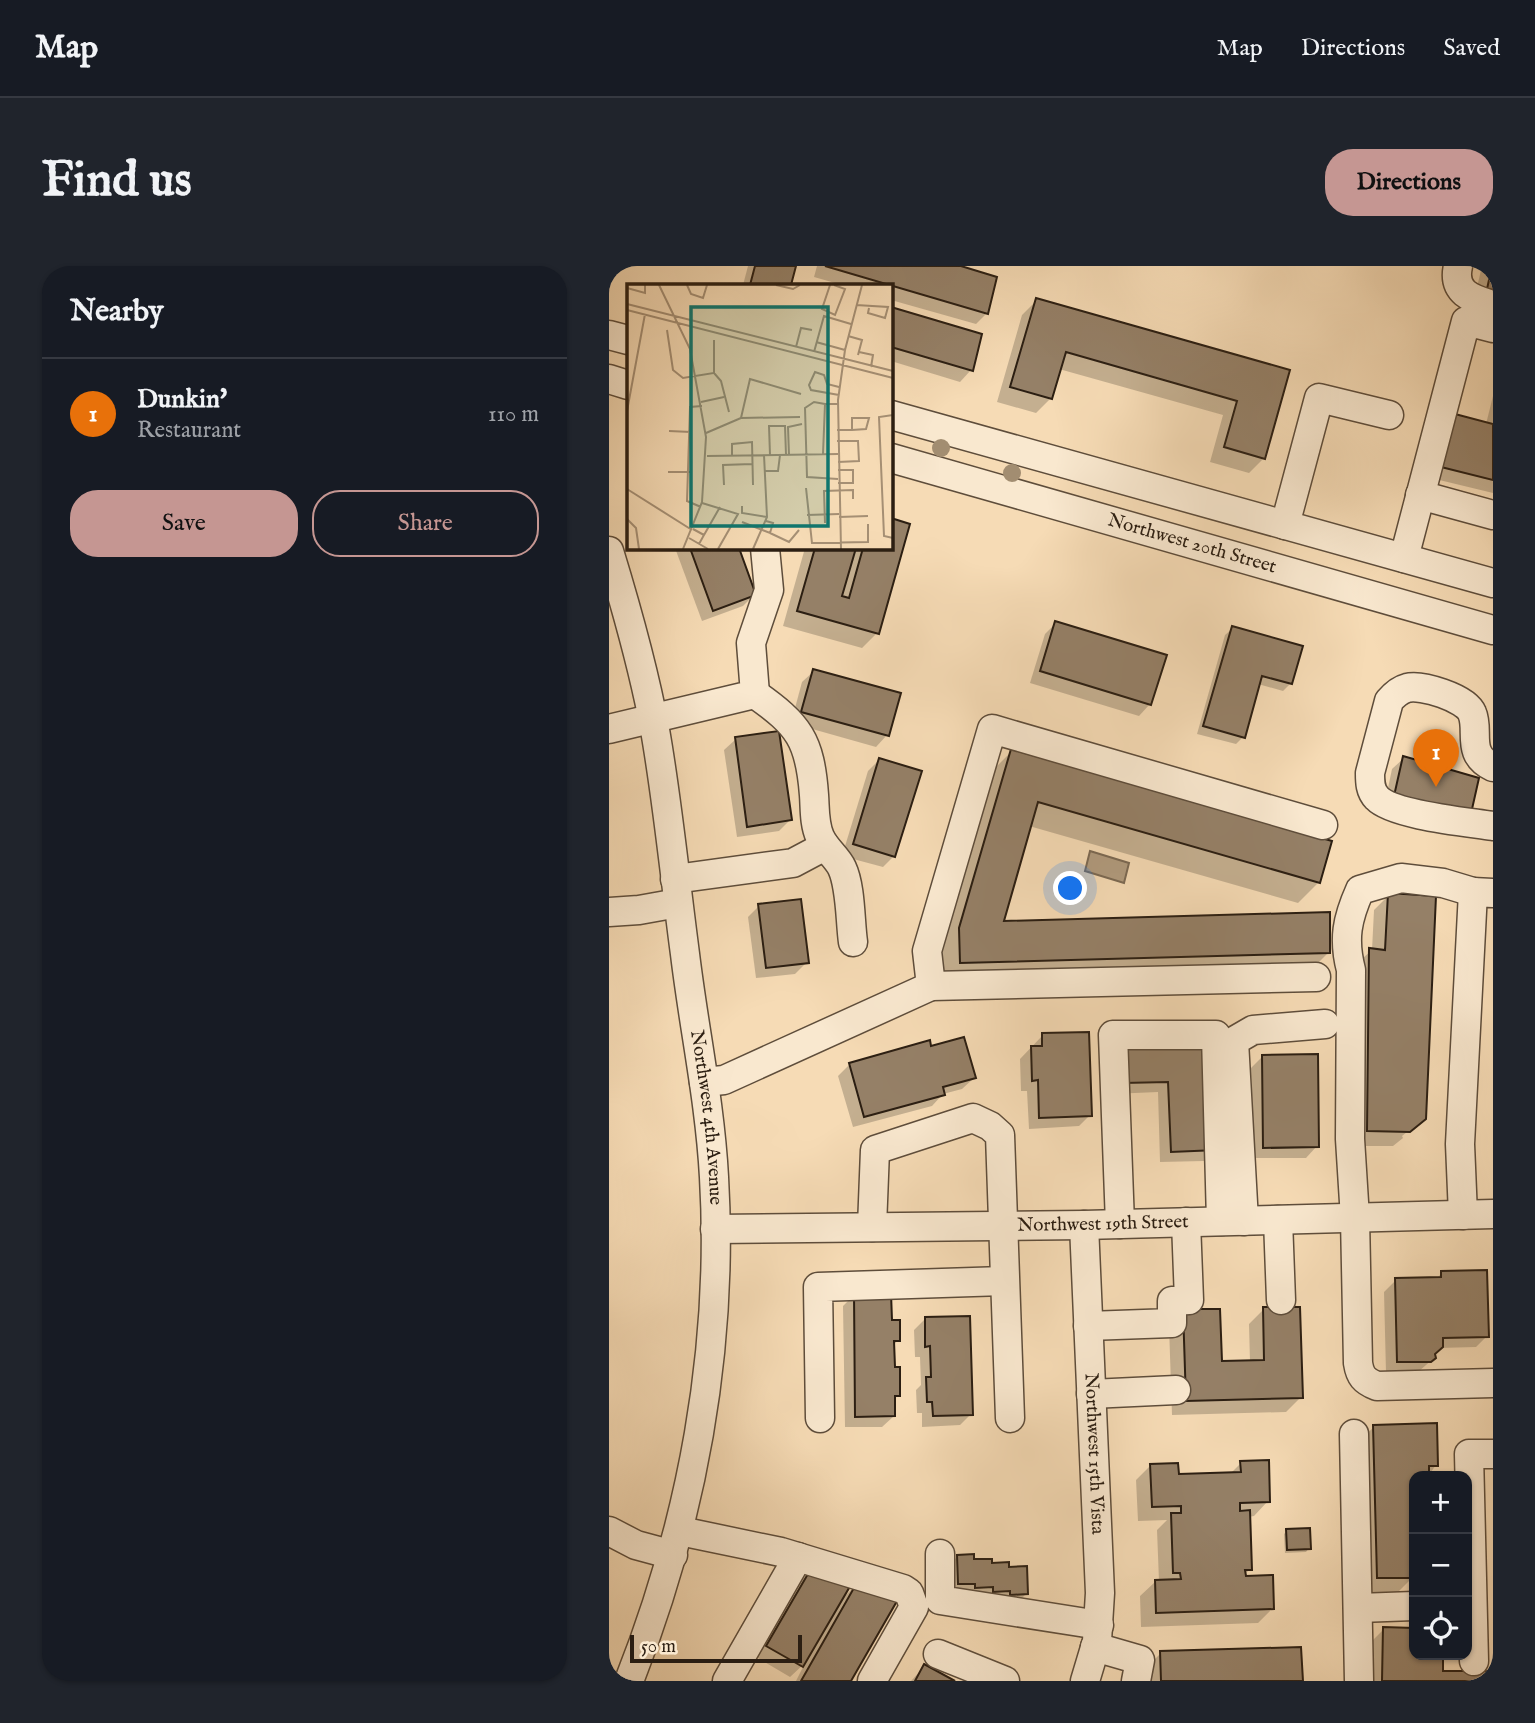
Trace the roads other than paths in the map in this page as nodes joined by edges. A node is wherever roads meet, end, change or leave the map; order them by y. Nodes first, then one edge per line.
1 (1458, 266) edge
2 (1493, 305) edge
3 (1493, 328) edge
4 (609, 335) edge
5 (627, 340) edge
6 (1389, 415) dead end
7 (893, 416) edge
8 (893, 459) edge
9 (1069, 465) junction
10 (1420, 495) junction
11 (1056, 504) junction
12 (1493, 515) edge
13 (1285, 525) junction
14 (765, 550) edge
15 (609, 551) edge
16 (1404, 558) junction
17 (1493, 583) edge
18 (1493, 630) edge
19 (755, 694) junction
20 (652, 718) junction
21 (609, 729) edge
22 (1493, 767) edge
23 (1323, 825) dead end
24 (1493, 826) edge
25 (825, 846) junction
26 (677, 891) junction
27 (1483, 892) edge
28 (609, 912) edge
29 (852, 942) dead end
30 (1316, 977) dead end
31 (931, 986) junction
32 (1325, 1024) dead end
33 (704, 1082) junction
34 (1493, 1214) edge
35 (1464, 1215) junction
36 (1355, 1218) junction
37 (1278, 1220) junction
38 (1233, 1221) junction
39 (1186, 1222) junction
40 (1120, 1224) junction
41 (1084, 1225) junction
42 (1002, 1226) junction
43 (872, 1227) junction
44 (715, 1229) junction
45 (1003, 1281) junction
46 (1281, 1300) dead end
47 (1088, 1326) junction
48 (1493, 1383) edge
49 (1176, 1391) dead end
50 (1091, 1394) junction
51 (820, 1418) dead end
52 (1010, 1418) dead end
53 (1354, 1434) dead end
54 (1493, 1454) edge
55 (609, 1531) edge
56 (676, 1543) junction
57 (940, 1554) dead end
58 (798, 1557) junction
59 (1478, 1604) edge
60 (1409, 1606) edge
61 (1359, 1608) junction
62 (1097, 1636) junction
63 (938, 1654) dead end
64 (1474, 1661) dead end
65 (629, 1681) edge
66 (727, 1681) edge
67 (871, 1681) edge
68 (1005, 1681) edge
69 (1085, 1681) edge
70 (1136, 1681) edge
71 (1359, 1681) edge

1 - 2 street
3 - 10 street
4 - 5 street
6 - 13 street
7 - 9 street
8 - 11 street, Northwest 20th Street
9 - 11 street
9 - 13 street
10 - 12 street
10 - 16 street
11 - 18 street, Northwest 20th Street
13 - 16 street
14 - 19 street
15 - 20 street, Northwest 4th Avenue
16 - 17 street
19 - 20 street
19 - 25 street
20 - 21 street
20 - 26 street, Northwest 4th Avenue
22 - 24 street
23 - 31 street
25 - 26 street
25 - 29 street
26 - 28 street
26 - 33 street, Northwest 4th Avenue
27 - 35 street
27 - 36 street
30 - 31 street
31 - 33 street
32 - 38 street
33 - 44 street, Northwest 4th Avenue
34 - 35 street, Northwest 19th Street
35 - 36 street, Northwest 19th Street
36 - 37 street, Northwest 19th Street
36 - 48 street
37 - 38 street, Northwest 19th Street
37 - 46 street
38 - 39 street, Northwest 19th Street
38 - 40 street
39 - 40 street, Northwest 19th Street
39 - 47 street
40 - 41 street, Northwest 19th Street
41 - 42 street, Northwest 19th Street
41 - 47 street, Northwest 15th Vista
42 - 43 street, Northwest 19th Street
42 - 43 street
42 - 45 street
43 - 44 street, Northwest 19th Street
44 - 56 street, Northwest 4th Avenue
45 - 51 street
45 - 52 street
47 - 50 street, Northwest 15th Vista
49 - 50 street
50 - 62 street, Northwest 15th Vista
53 - 61 street
54 - 59 street
55 - 56 street
56 - 58 street
56 - 65 street, Northwest 4th Avenue
57 - 62 street
58 - 66 street
58 - 67 street
59 - 64 street
60 - 61 street
61 - 71 street
62 - 69 street, Northwest 15th Vista
62 - 70 street
63 - 68 street

